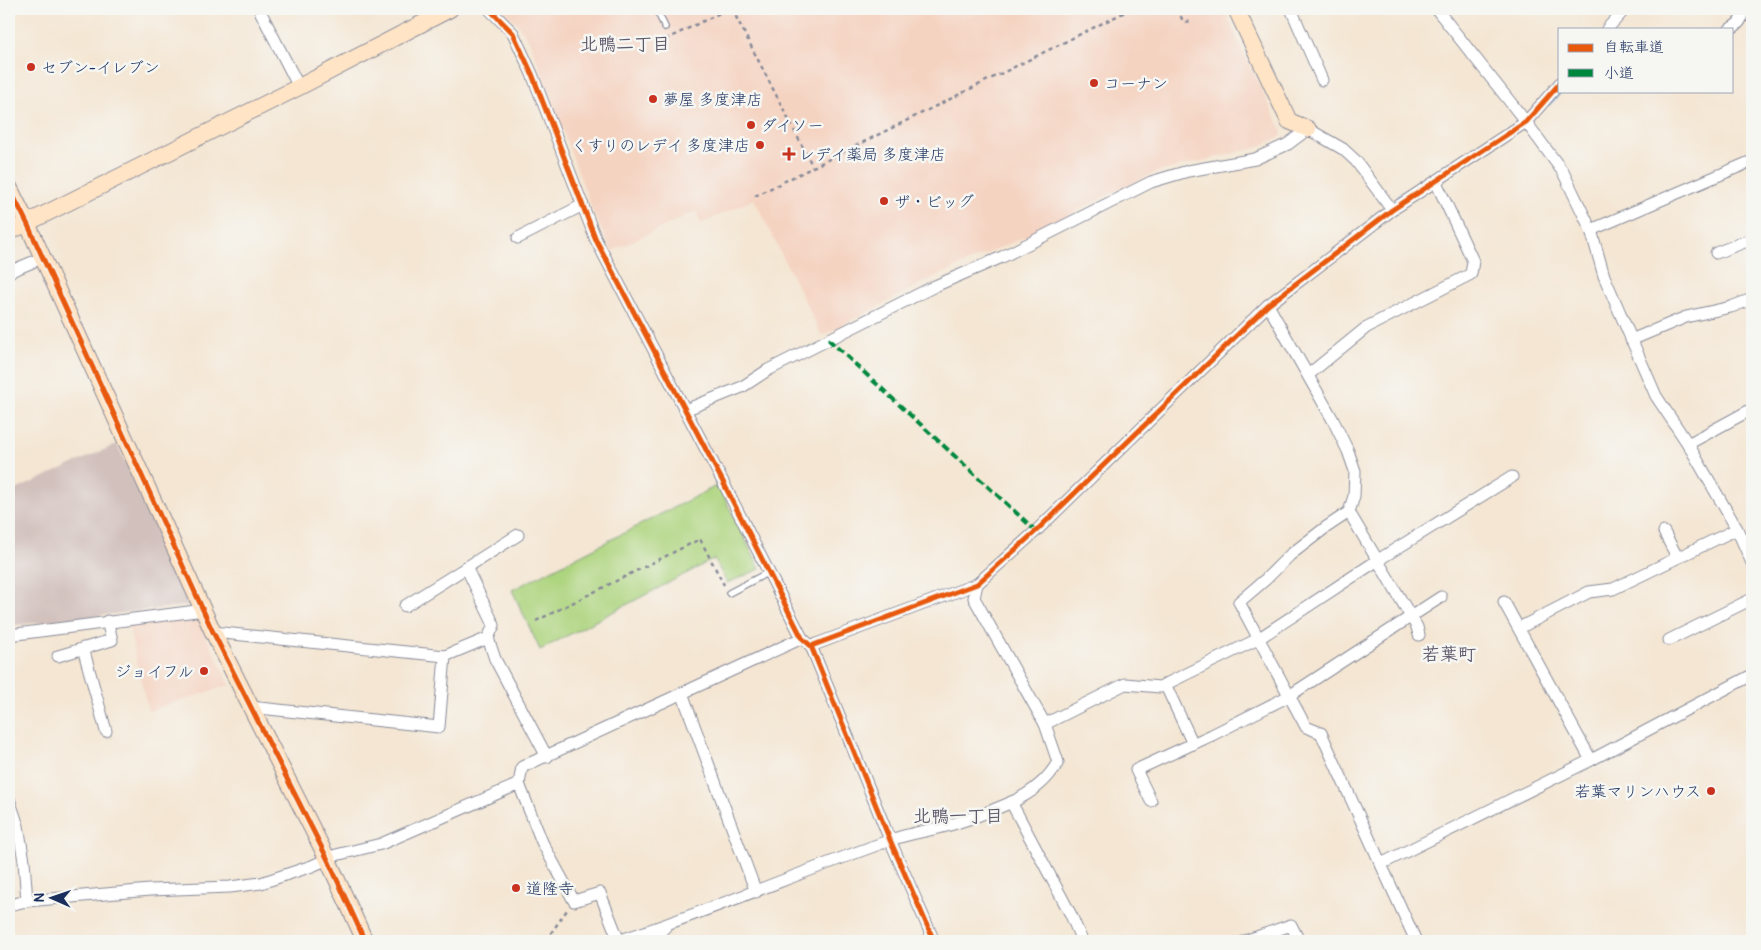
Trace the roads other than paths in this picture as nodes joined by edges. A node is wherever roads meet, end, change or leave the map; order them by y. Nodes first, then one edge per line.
1 (259, 9) edge
2 (450, 9) edge
3 (490, 9) edge
4 (656, 9) edge
5 (1236, 9) edge
6 (1291, 9) edge
7 (1443, 9) edge
8 (1625, 9) edge
9 (1740, 9) edge
10 (665, 26) dead end
11 (1609, 28) edge
12 (1732, 28) edge
13 (1322, 80) dead end
14 (1558, 85) edge
15 (299, 87) junction
16 (1526, 122) junction
17 (1308, 129) junction
18 (1752, 161) edge
19 (1436, 182) junction
20 (9, 187) edge
21 (583, 205) junction
22 (1392, 210) junction
23 (27, 224) junction
24 (1591, 230) junction
25 (9, 232) edge
26 (518, 238) dead end
27 (1752, 239) edge
28 (1716, 253) dead end
29 (42, 258) junction
30 (9, 272) edge
31 (1752, 299) edge
32 (1268, 304) junction
33 (1632, 340) junction
34 (1308, 376) junction
35 (1752, 409) edge
36 (685, 410) junction
37 (1688, 444) junction
38 (1512, 478) dead end
39 (1349, 512) junction
40 (1737, 529) junction
41 (1664, 532) dead end
42 (518, 535) dead end
43 (1677, 557) junction
44 (1378, 560) junction
45 (1752, 563) edge
46 (466, 567) junction
47 (769, 572) junction
48 (977, 584) junction
49 (729, 593) road end
50 (1441, 598) dead end
51 (1752, 598) edge
52 (1504, 602) dead end
53 (405, 606) dead end
54 (204, 610) junction
55 (1411, 617) junction
56 (107, 621) junction
57 (1519, 628) junction
58 (213, 632) junction
59 (9, 635) edge
60 (1418, 635) dead end
61 (488, 638) junction
62 (1258, 638) junction
63 (1668, 640) dead end
64 (807, 642) junction
65 (83, 648) junction
66 (58, 656) dead end
67 (445, 656) junction
68 (1752, 676) edge
69 (1165, 684) junction
70 (682, 693) junction
71 (1289, 696) junction
72 (250, 707) junction
73 (1045, 724) junction
74 (106, 731) dead end
75 (1193, 744) junction
76 (547, 757) junction
77 (1591, 760) junction
78 (519, 784) junction
79 (9, 799) edge
80 (1151, 801) dead end
81 (1011, 802) junction
82 (890, 840) junction
83 (328, 860) junction
84 (1381, 864) junction
85 (756, 892) junction
86 (27, 900) junction
87 (9, 904) edge
88 (667, 925) junction
89 (365, 941) edge
90 (618, 941) edge
91 (651, 941) edge
92 (667, 941) edge
93 (934, 941) edge
94 (1082, 941) edge
95 (1245, 941) edge
96 (1299, 941) edge
97 (1416, 941) edge

1 - 15 street
2 - 15 street
3 - 21 street
4 - 10 lane
5 - 17 street
6 - 13 street
7 - 16 street
8 - 11 street
9 - 12 street
14 - 16 street
15 - 23 street
16 - 19 street
16 - 24 street
17 - 22 street
17 - 36 street
18 - 24 street
19 - 22 street
19 - 34 street
20 - 23 street
21 - 26 street
21 - 36 street
22 - 32 street
23 - 25 street
23 - 29 street
24 - 33 street
27 - 28 street
29 - 30 street
29 - 54 street
31 - 33 street
32 - 34 street
32 - 48 street
33 - 37 street
34 - 39 street
35 - 37 street
36 - 47 street
37 - 40 street
38 - 44 street
39 - 44 street
39 - 62 street
40 - 43 street
40 - 45 street
41 - 43 street
42 - 46 street
43 - 57 street
44 - 55 street
44 - 62 street
46 - 53 street
46 - 61 street
47 - 49 lane
47 - 64 street
48 - 64 street
48 - 73 street
50 - 55 street
51 - 63 street
52 - 57 street
54 - 56 street
54 - 58 street
55 - 60 street
55 - 71 street
56 - 59 street
56 - 65 street
57 - 77 street
58 - 67 street
58 - 72 street
61 - 67 street
61 - 76 street
62 - 69 street
62 - 71 street
64 - 70 street
64 - 82 street
65 - 66 street
65 - 74 street
67 - 72 street
68 - 77 street
69 - 73 street
69 - 75 street
70 - 76 street
70 - 85 street
71 - 75 street
71 - 84 street
72 - 83 street
73 - 81 street
75 - 80 street
76 - 78 street
77 - 84 street
78 - 83 street
78 - 90 street
79 - 86 street
81 - 82 street
81 - 94 street
82 - 85 street
82 - 93 street
83 - 86 street
83 - 89 street
84 - 97 street
85 - 88 street
86 - 87 street
88 - 90 street
88 - 91 street
88 - 92 street
95 - 96 street

